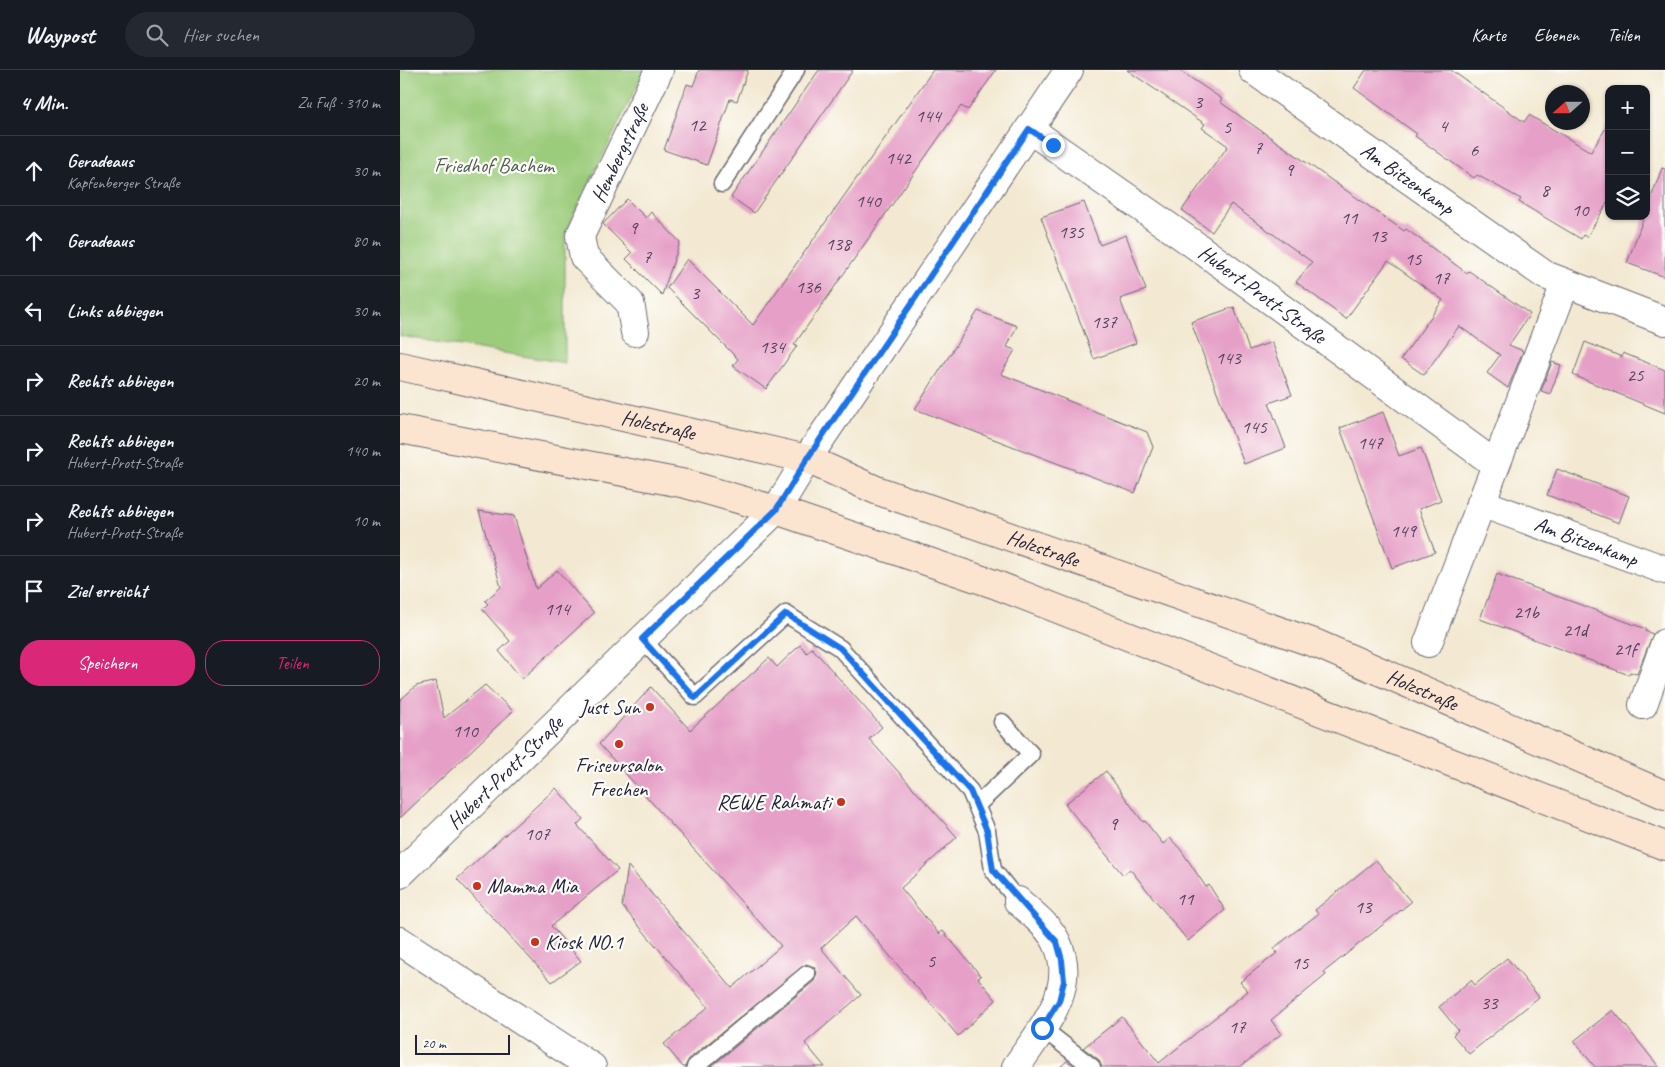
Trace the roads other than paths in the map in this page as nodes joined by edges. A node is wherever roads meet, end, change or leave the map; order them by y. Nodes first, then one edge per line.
1 (660, 70) edge
2 (796, 70) edge
3 (1069, 70) edge
4 (1253, 70) edge
5 (1029, 129) junction
6 (722, 184) dead end
7 (1565, 284) junction
8 (1665, 321) edge
9 (634, 332) dead end
10 (400, 366) edge
11 (400, 428) edge
12 (807, 459) junction
13 (1495, 464) junction
14 (1481, 503) junction
15 (776, 510) junction
16 (1665, 570) edge
17 (642, 639) junction
18 (1428, 643) dead end
19 (1665, 643) edge
20 (1643, 705) dead end
21 (1002, 722) dead end
22 (1665, 795) edge
23 (976, 806) junction
24 (1665, 846) edge
25 (400, 874) edge
26 (1018, 901) joint
27 (400, 941) edge
28 (806, 974) dead end
29 (1042, 1028) junction
30 (592, 1067) edge
31 (695, 1067) edge
32 (1016, 1067) edge
33 (1092, 1067) edge

1 - 9 street, Hembergstraße
2 - 6 lane
3 - 5 street, Hubert-Prott-Straße
4 - 7 street, Am Bitzenkamp
5 - 12 street, Hubert-Prott-Straße
5 - 13 street, Hubert-Prott-Straße
7 - 8 street, Am Bitzenkamp
7 - 13 street
10 - 12 main road, Holzstraße
11 - 15 main road
12 - 15 street, Hubert-Prott-Straße
12 - 22 main road, Holzstraße
13 - 14 street
14 - 16 street, Am Bitzenkamp
14 - 18 street
15 - 17 street, Hubert-Prott-Straße
15 - 24 main road
17 - 23 lane
17 - 25 street, Hubert-Prott-Straße
19 - 20 street
21 - 23 lane
23 - 26 lane
26 - 29 street
27 - 30 street
28 - 31 lane
29 - 32 street
29 - 33 lane

